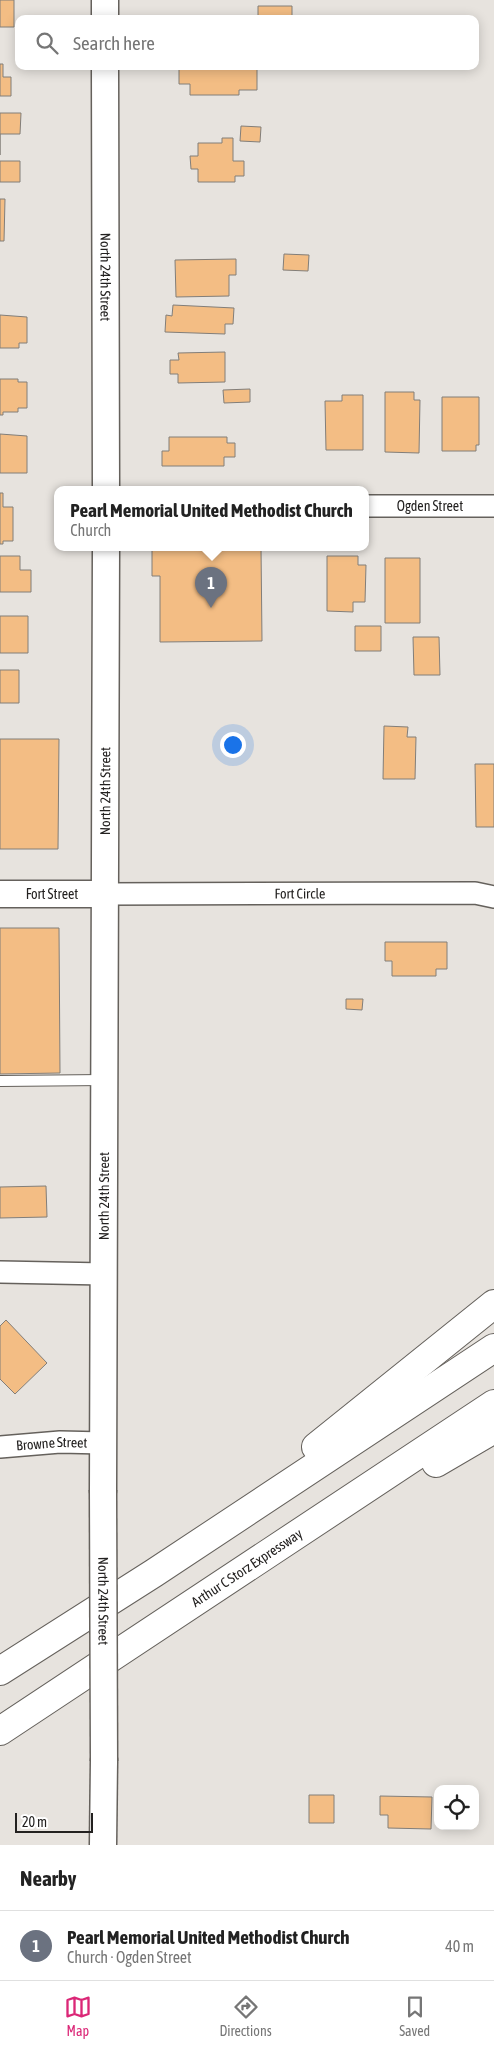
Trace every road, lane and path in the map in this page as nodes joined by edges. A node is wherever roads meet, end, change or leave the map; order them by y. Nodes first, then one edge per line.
1 (105, 0) edge
2 (105, 15) edge
3 (105, 70) edge
4 (106, 486) edge
5 (369, 506) edge
6 (494, 506) edge
7 (106, 551) edge
8 (0, 894) edge
9 (105, 894) junction
10 (494, 898) edge
11 (105, 1080) junction
12 (0, 1081) edge
13 (0, 1272) edge
14 (105, 1274) junction
15 (494, 1304) edge
16 (494, 1348) edge
17 (494, 1404) edge
18 (494, 1429) edge
19 (104, 1443) junction
20 (0, 1447) edge
21 (154, 1573) junction
22 (171, 1618) junction
23 (0, 1671) edge
24 (0, 1731) edge
25 (103, 1845) edge

1 - 2 street
3 - 4 street, North 24th Street
5 - 6 street, Ogden Street
7 - 9 street, North 24th Street
8 - 9 street, Fort Street
9 - 10 street, Fort Circle
9 - 11 street, North 24th Street
11 - 12 lane
11 - 14 street, North 24th Street
13 - 14 street
14 - 19 street, North 24th Street
15 - 21 highway
16 - 21 highway
17 - 22 highway, Arthur C Storz Expressway
18 - 22 highway
19 - 20 street, Browne Street
19 - 25 street, North 24th Street, bridge
21 - 23 highway
22 - 24 highway, Arthur C Storz Expressway

